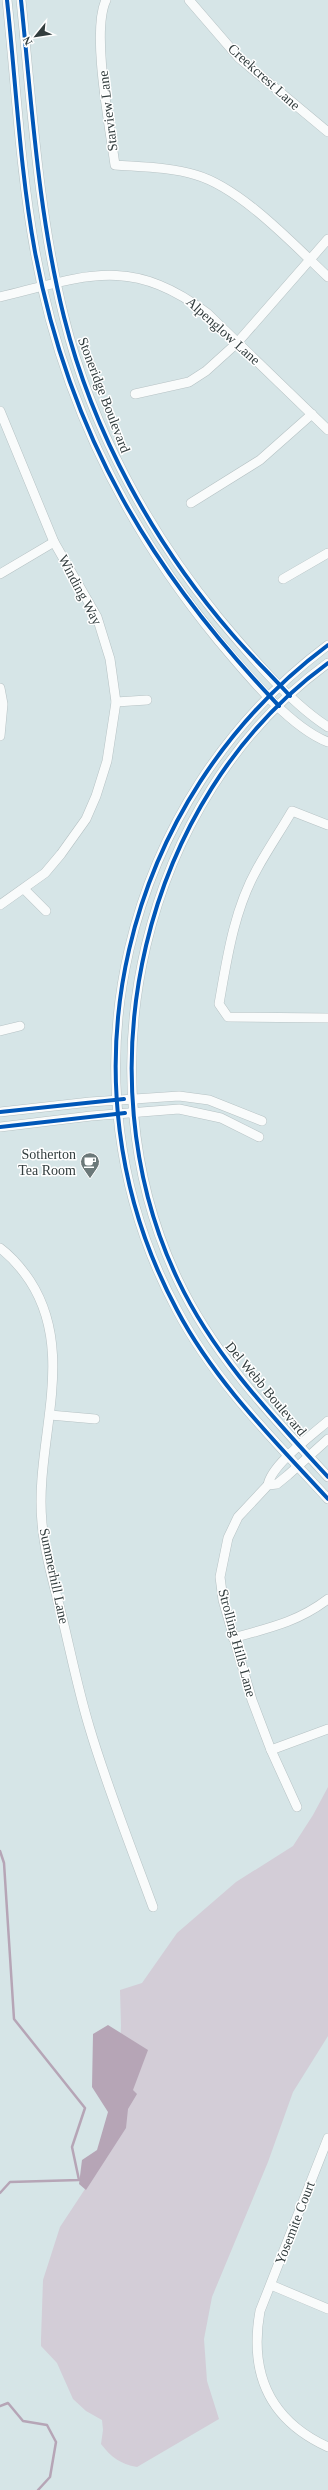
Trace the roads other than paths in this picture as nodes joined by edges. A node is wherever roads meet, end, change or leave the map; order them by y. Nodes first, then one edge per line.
1 (7, 0) edge
2 (21, 0) edge
3 (106, 0) edge
4 (189, 0) edge
5 (328, 132) edge
6 (328, 239) edge
7 (310, 260) junction
8 (328, 277) edge
9 (49, 285) junction
10 (0, 297) edge
11 (237, 343) junction
12 (135, 394) dead end
13 (0, 411) edge
14 (312, 414) junction
15 (328, 430) edge
16 (191, 503) dead end
17 (54, 542) junction
18 (328, 553) edge
19 (0, 574) edge
20 (283, 579) dead end
21 (328, 645) edge
22 (328, 663) edge
23 (279, 684) junction
24 (0, 688) edge
25 (268, 695) junction
26 (290, 696) junction
27 (147, 700) dead end
28 (116, 702) junction
29 (279, 706) junction
30 (328, 727) edge
31 (0, 736) edge
32 (328, 742) edge
33 (328, 825) edge
34 (24, 889) junction
35 (0, 905) edge
36 (46, 911) dead end
37 (328, 1018) edge
38 (20, 1026) dead end
39 (0, 1031) edge
40 (132, 1099) junction
41 (117, 1100) junction
42 (0, 1112) edge
43 (133, 1112) junction
44 (118, 1114) junction
45 (262, 1121) dead end
46 (0, 1127) edge
47 (259, 1138) dead end
48 (0, 1248) edge
49 (50, 1415) junction
50 (95, 1419) dead end
51 (328, 1421) edge
52 (328, 1440) edge
53 (300, 1447) junction
54 (289, 1456) junction
55 (309, 1457) junction
56 (298, 1467) junction
57 (328, 1476) edge
58 (268, 1485) junction
59 (328, 1499) edge
60 (328, 1599) edge
61 (233, 1638) junction
62 (328, 1729) edge
63 (271, 1750) junction
64 (298, 1807) dead end
65 (153, 1907) dead end
66 (328, 2138) edge
67 (271, 2285) junction
68 (328, 2309) edge
69 (328, 2447) edge

1 - 9 street, Stoneridge Boulevard
2 - 9 street, Stoneridge Boulevard
3 - 7 street, Starview Lane
4 - 5 street, Creekcrest Lane
6 - 7 street
7 - 8 street, Starview Lane
7 - 11 street
9 - 10 street, Alpenglow Lane
9 - 11 street, Alpenglow Lane
9 - 23 street, Stoneridge Boulevard
9 - 25 street, Stoneridge Boulevard
11 - 12 street
11 - 14 street, Alpenglow Lane
13 - 17 street, Winding Way
14 - 15 street, Alpenglow Lane
14 - 16 street
17 - 19 street
17 - 28 street, Winding Way
18 - 20 street
21 - 23 street, Del Webb Boulevard
22 - 26 street, Del Webb Boulevard
23 - 25 street, Del Webb Boulevard
23 - 26 street, Stoneridge Boulevard
24 - 31 street
25 - 29 street, Stoneridge Boulevard
25 - 41 street, Del Webb Boulevard
26 - 29 street, Del Webb Boulevard
26 - 30 street, Stoneridge Boulevard
27 - 28 street
28 - 34 street, Winding Way
29 - 32 street, Stoneridge Boulevard
29 - 40 street, Del Webb Boulevard
33 - 37 street
34 - 35 street, Winding Way
34 - 36 street
38 - 39 street
40 - 41 street
40 - 43 street, Del Webb Boulevard
40 - 45 street
41 - 42 street
41 - 44 street, Del Webb Boulevard
43 - 44 street
43 - 47 street
43 - 53 street, Del Webb Boulevard
44 - 46 street
44 - 54 street, Del Webb Boulevard
48 - 49 street, Summerhill Lane
49 - 50 street
49 - 65 street, Summerhill Lane
51 - 53 street, Strolling Hills Lane
52 - 55 street, Strolling Hills Lane
53 - 54 street, Strolling Hills Lane
53 - 55 street, Del Webb Boulevard
54 - 56 street, Del Webb Boulevard
54 - 58 street, Strolling Hills Lane
55 - 56 street, Strolling Hills Lane
55 - 57 street, Del Webb Boulevard
56 - 58 street, Strolling Hills Lane
56 - 59 street, Del Webb Boulevard
58 - 61 street, Strolling Hills Lane
60 - 61 street
61 - 63 street, Strolling Hills Lane
62 - 63 street
63 - 64 street, Strolling Hills Lane
66 - 67 street, Yosemite Court
67 - 68 street
67 - 69 street, Yosemite Court

